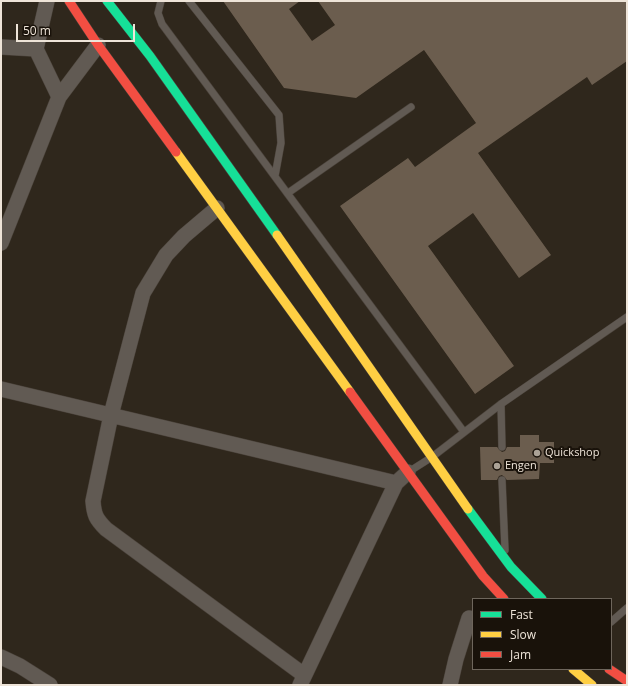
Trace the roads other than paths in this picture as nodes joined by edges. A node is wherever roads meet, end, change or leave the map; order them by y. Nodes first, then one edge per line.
1 (47, 1) edge
2 (69, 1) edge
3 (107, 1) edge
4 (161, 1) edge
5 (188, 1) edge
6 (98, 45) junction
7 (1, 47) edge
8 (36, 49) junction
9 (59, 97) junction
10 (411, 107) dead end
11 (275, 176) junction
12 (288, 194) junction
13 (217, 208) junction
14 (1, 243) edge
15 (627, 317) edge
16 (1, 388) edge
17 (501, 404) junction
18 (111, 415) junction
19 (464, 432) junction
20 (502, 447) dead end
21 (432, 457) junction
22 (408, 472) junction
23 (502, 480) dead end
24 (396, 483) junction
25 (505, 558) junction
26 (503, 598) edge
27 (541, 598) edge
28 (627, 608) edge
29 (469, 618) dead end
30 (612, 621) edge
31 (1, 657) edge
32 (574, 670) edge
33 (610, 670) edge
34 (302, 680) edge
35 (627, 681) edge
36 (50, 685) edge
37 (450, 685) edge
38 (592, 685) edge

1 - 8 street
2 - 6 street
3 - 21 street
4 - 11 lane
5 - 11 lane
6 - 9 street
6 - 13 street
7 - 8 street
8 - 9 street
9 - 14 street
10 - 12 lane
11 - 12 lane
12 - 19 lane
13 - 18 street
13 - 22 street
15 - 17 lane
16 - 18 street
17 - 19 lane
17 - 20 lane
18 - 24 street
18 - 34 street
19 - 21 lane
21 - 22 lane
21 - 25 street
22 - 24 street
22 - 26 street
23 - 25 lane
24 - 34 street
25 - 27 street
28 - 30 lane
29 - 37 street
31 - 36 street
32 - 38 street
33 - 35 street

